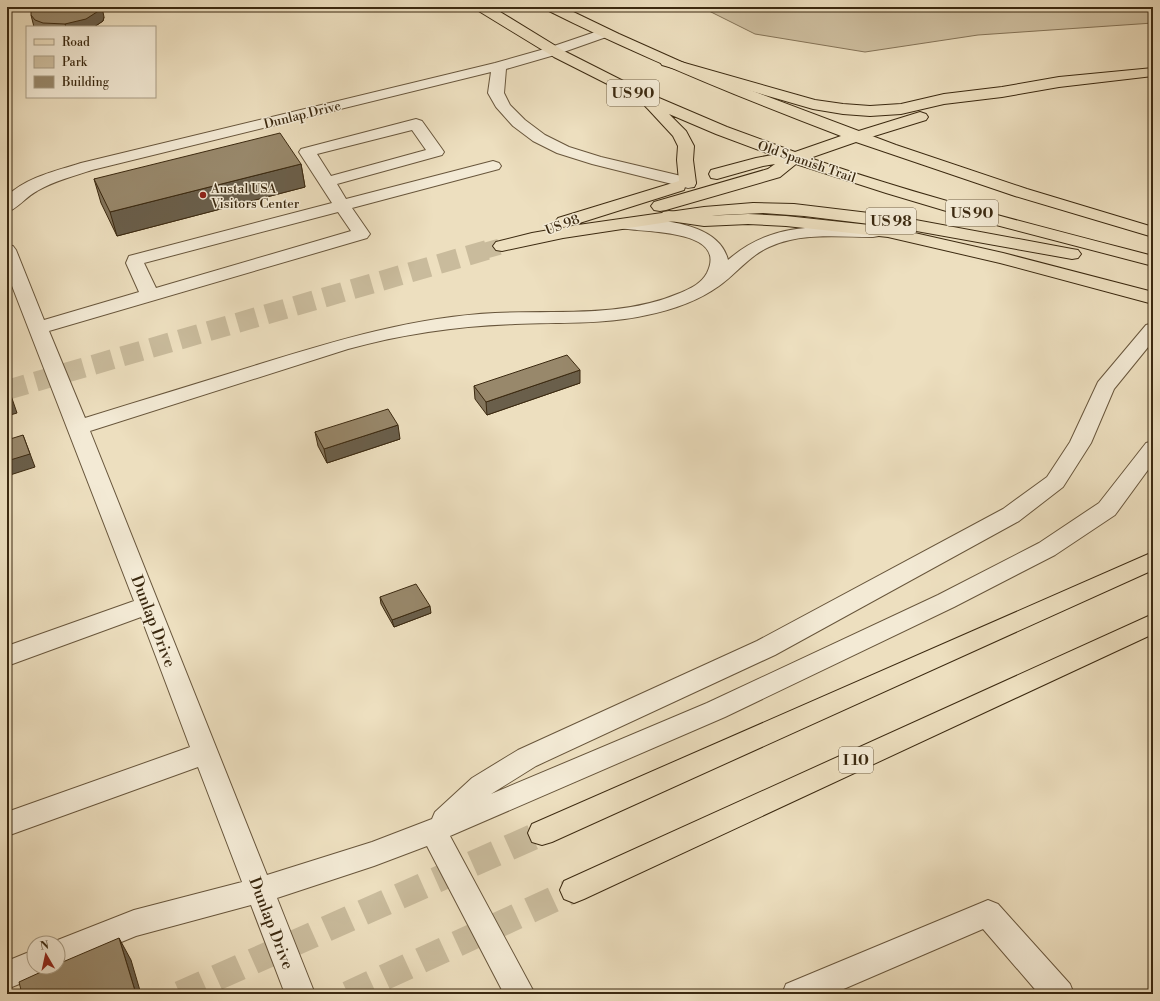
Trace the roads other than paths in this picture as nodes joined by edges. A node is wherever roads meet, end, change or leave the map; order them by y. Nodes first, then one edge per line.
1 (482, 7) edge
2 (552, 7) edge
3 (604, 34) junction
4 (553, 51) junction
5 (667, 62) junction
6 (499, 66) junction
7 (1153, 72) edge
8 (1002, 92) junction
9 (646, 99) junction
10 (855, 137) junction
11 (794, 158) junction
12 (493, 166) dead end
13 (326, 182) junction
14 (688, 183) junction
15 (342, 205) junction
16 (7, 207) edge
17 (669, 216) junction
18 (627, 224) junction
19 (574, 231) junction
20 (888, 232) junction
21 (1153, 232) edge
22 (521, 241) junction
23 (502, 246) tunnel mouth
24 (7, 250) edge
25 (1153, 261) edge
26 (1153, 268) edge
27 (711, 282) junction
28 (150, 295) junction
29 (1153, 298) edge
30 (38, 328) junction
31 (1153, 328) edge
32 (78, 427) junction
33 (1153, 448) edge
34 (1153, 560) edge
35 (148, 605) junction
36 (1153, 623) edge
37 (7, 656) edge
38 (206, 753) junction
39 (7, 824) edge
40 (433, 831) junction
41 (542, 833) tunnel mouth
42 (260, 890) junction
43 (574, 890) tunnel mouth
44 (66, 951) edge
45 (26, 967) edge
46 (7, 975) edge
47 (300, 994) edge
48 (520, 994) edge
49 (797, 994) edge
50 (1059, 994) edge

1 - 4 main road, Old Spanish Trail / US 90
2 - 3 main road, US 90
3 - 4 street, Dunlap Drive
3 - 5 main road, US 90
4 - 6 street, Dunlap Drive
4 - 9 main road, Old Spanish Trail / US 90
5 - 8 main road
5 - 10 main road, US 90
6 - 14 street
6 - 16 street, Dunlap Drive
7 - 8 main road
8 - 10 main road
9 - 11 main road, Old Spanish Trail / US 90
9 - 14 main road
10 - 11 main road, US 98
10 - 21 main road, US 90
11 - 14 main road, US 98 / US 98
11 - 19 main road
11 - 25 main road, Old Spanish Trail / US 90
12 - 15 street
13 - 13 street
13 - 15 street
14 - 22 main road, US 98 / US 98
15 - 28 street
15 - 28 street
17 - 18 main road, US 98
17 - 20 main road
17 - 26 main road, US 98
18 - 19 main road, US 98
18 - 27 street
19 - 22 main road, US 98
20 - 27 street
20 - 29 main road
22 - 23 main road, US 98
24 - 30 street, Dunlap Drive
27 - 32 street
28 - 30 street
30 - 32 street, Dunlap Drive
31 - 40 street
32 - 35 street, Dunlap Drive
33 - 40 street
34 - 41 main road
35 - 37 street
35 - 38 street, Dunlap Drive
36 - 43 main road, I 10
38 - 39 street
38 - 42 street, Dunlap Drive
40 - 42 street
40 - 48 street
42 - 44 street
42 - 47 street, Dunlap Drive
45 - 46 street
49 - 50 street

